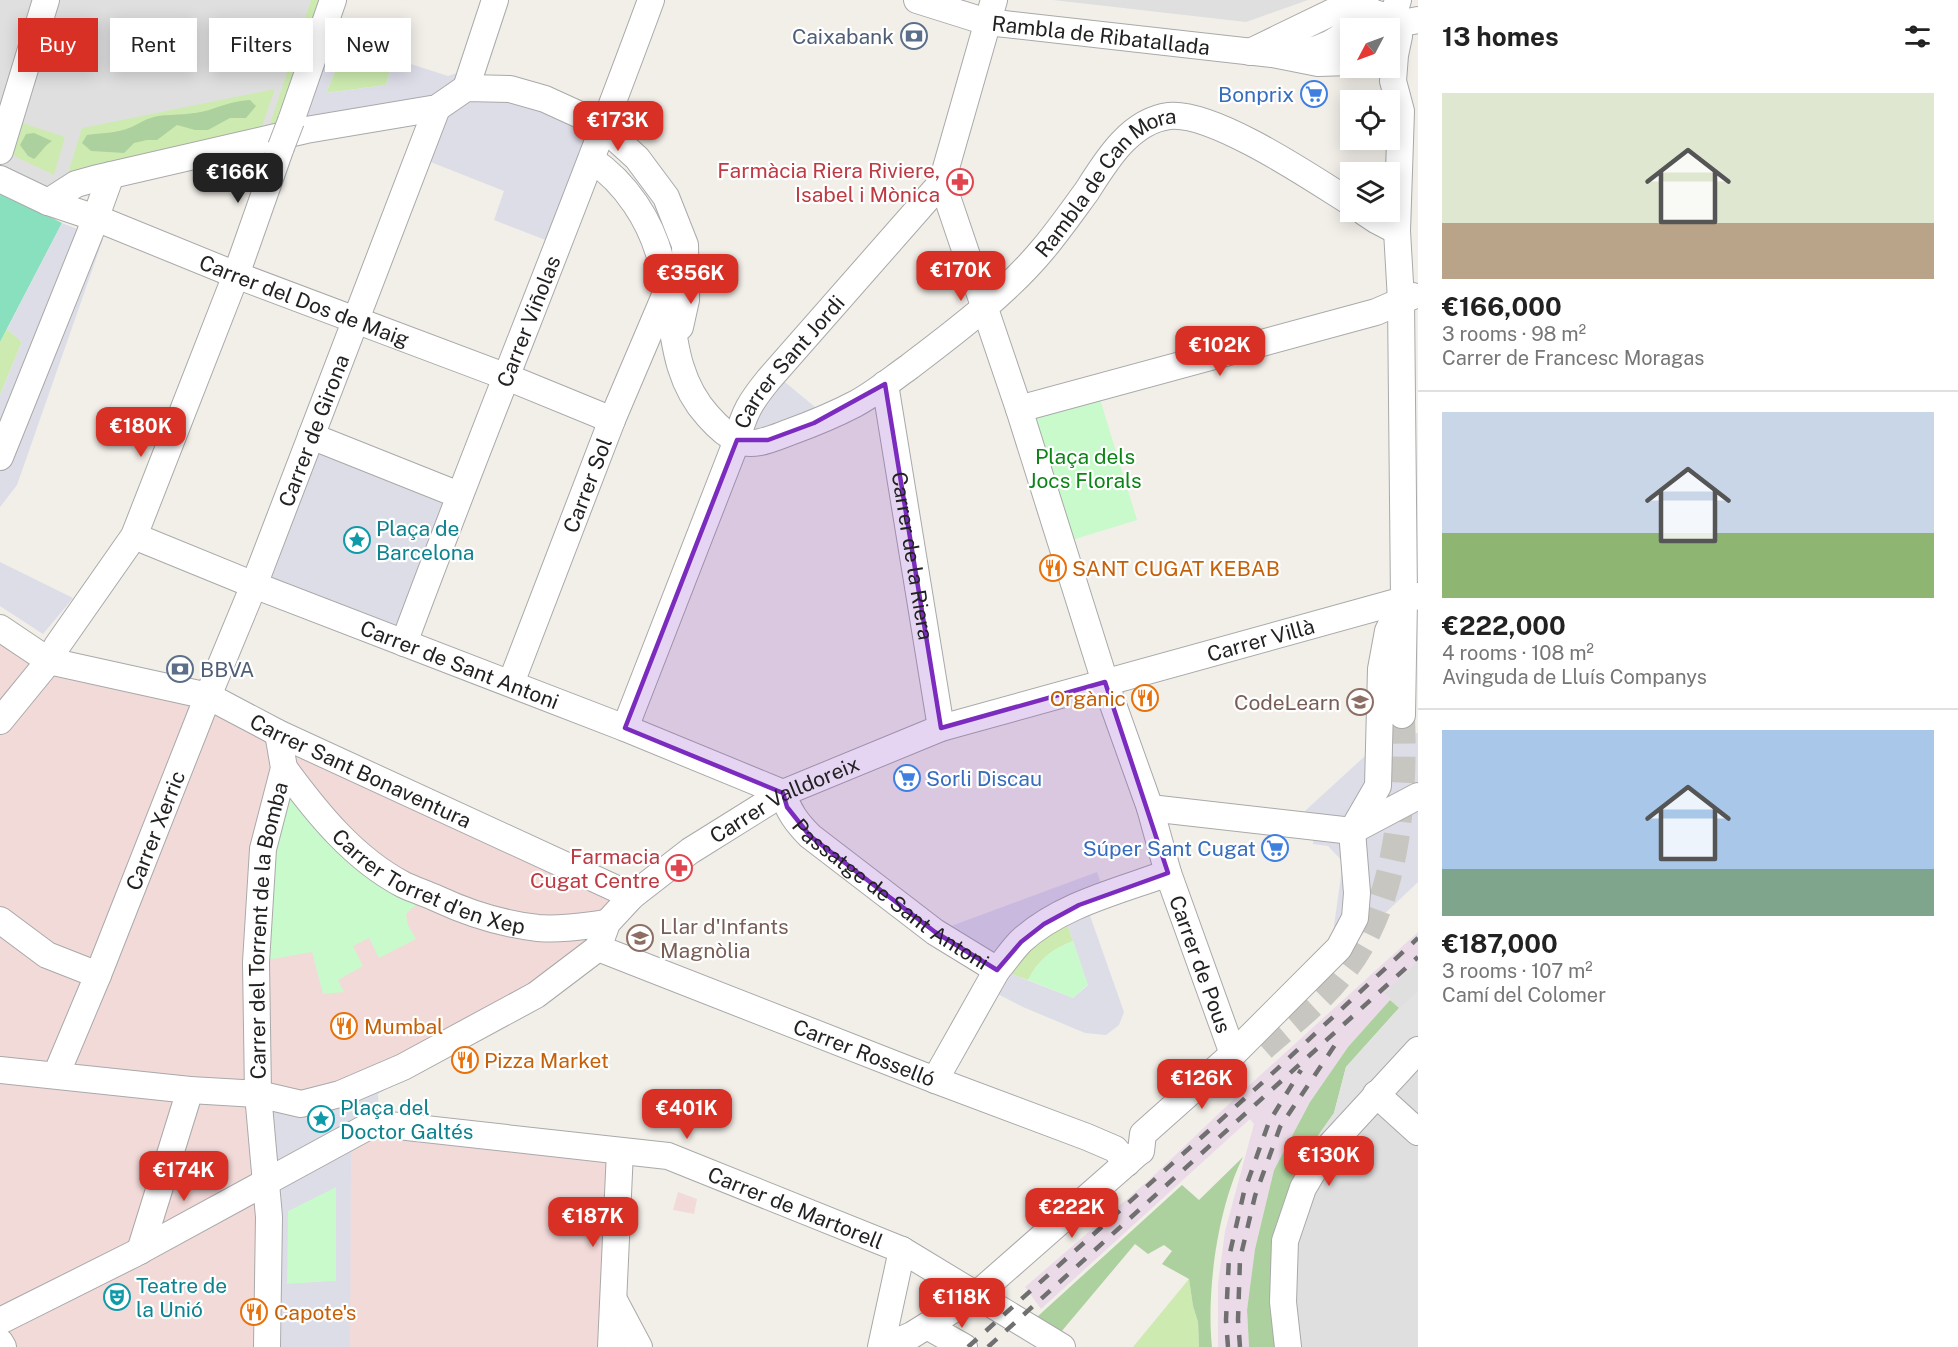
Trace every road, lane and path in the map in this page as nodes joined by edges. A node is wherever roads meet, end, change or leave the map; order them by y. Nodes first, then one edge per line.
1 (46, 0) edge
2 (333, 0) edge
3 (495, 0) edge
4 (651, 0) edge
5 (917, 0) edge
6 (991, 11) edge
7 (1406, 11) edge
8 (1400, 32) edge
9 (1261, 53) junction
10 (1340, 62) edge
11 (1389, 78) edge
12 (466, 88) junction
13 (437, 108) junction
14 (604, 128) junction
15 (0, 151) edge
16 (592, 160) junction
17 (111, 175) junction
18 (0, 179) edge
19 (942, 182) junction
20 (1340, 196) edge
21 (48, 202) junction
22 (96, 218) junction
23 (1383, 222) edge
24 (1408, 235) edge
25 (236, 275) junction
26 (667, 290) junction
27 (1409, 297) edge
28 (985, 306) junction
29 (355, 320) junction
30 (507, 377) junction
31 (684, 378) junction
32 (885, 384) junction
33 (1019, 409) junction
34 (612, 420) junction
35 (311, 436) junction
36 (737, 440) junction
37 (0, 457) edge
38 (459, 495) junction
39 (134, 536) junction
40 (254, 585) junction
41 (1411, 598) edge
42 (0, 628) edge
43 (404, 643) junction
44 (53, 653) junction
45 (1105, 682) junction
46 (511, 683) junction
47 (207, 696) junction
48 (1402, 715) tunnel mouth
49 (0, 721) edge
50 (626, 728) junction
51 (941, 728) junction
52 (278, 733) junction
53 (284, 768) junction
54 (783, 793) junction
55 (1418, 796) edge
56 (1150, 808) junction
57 (1352, 831) junction
58 (1168, 873) junction
59 (632, 896) junction
60 (0, 920) edge
61 (607, 923) junction
62 (598, 948) junction
63 (997, 970) junction
64 (98, 975) junction
65 (1263, 1048) tunnel mouth
66 (1418, 1050) edge
67 (1233, 1054) junction
68 (0, 1070) edge
69 (56, 1075) junction
70 (935, 1080) junction
71 (190, 1090) junction
72 (258, 1094) junction
73 (1376, 1094) junction
74 (1418, 1132) edge
75 (620, 1151) junction
76 (1134, 1157) junction
77 (267, 1182) junction
78 (902, 1250) junction
79 (140, 1251) junction
80 (965, 1289) junction
81 (612, 1297) junction
82 (0, 1321) edge
83 (927, 1326) junction
84 (0, 1342) edge
85 (3, 1347) edge
86 (267, 1347) edge
87 (611, 1347) edge
88 (639, 1347) edge
89 (883, 1347) edge
90 (964, 1347) edge
91 (1062, 1347) edge
92 (1288, 1347) edge

1 - 15 street
2 - 25 street, bridge
3 - 12 street
4 - 14 street, Carrer Viñolas
5 - 6 street, Rambla de Ribatallada
6 - 9 street, Rambla de Ribatallada
6 - 19 street, Carrer Sant Jordi
7 - 8 street
7 - 9 street
9 - 10 street, Rambla de Ribatallada
11 - 24 street
12 - 13 street
12 - 14 street
13 - 17 street
13 - 29 street, Carrer de Girona
14 - 16 street, Carrer Viñolas
14 - 31 street
16 - 26 street
16 - 30 street, Carrer Viñolas
17 - 21 street
17 - 22 street
18 - 21 street, Carrer del Dos de Maig
19 - 28 street
19 - 36 street, Carrer Sant Jordi
20 - 28 street, Rambla de Can Mora
21 - 22 street, Carrer del Dos de Maig
22 - 25 street, Carrer del Dos de Maig
22 - 37 street
23 - 24 street
24 - 27 street
25 - 29 street, Carrer del Dos de Maig
25 - 39 street
26 - 31 street
26 - 34 street, Carrer Sol
27 - 33 street
27 - 41 street
28 - 32 street, Rambla de Can Mora
28 - 33 street
29 - 30 street, Carrer del Dos de Maig
29 - 35 street, Carrer de Girona
30 - 34 street, Carrer del Dos de Maig
30 - 38 street, Carrer Viñolas
31 - 36 street
32 - 36 street, Rambla de Can Mora
32 - 51 street, Carrer de la Riera
33 - 45 street
34 - 46 street, Carrer Sol
35 - 38 street
35 - 40 street, Carrer de Girona
36 - 50 street, Carrer Sant Jordi
38 - 43 street, Carrer Viñolas
39 - 40 street, Carrer de Sant Antoni
39 - 44 street
40 - 43 street, Carrer de Sant Antoni
40 - 47 street, Carrer Xerric
41 - 45 street, Carrer Villà
41 - 48 street
41 - 57 street
42 - 44 street
43 - 46 street, Carrer de Sant Antoni
44 - 47 street, Carrer Sant Bonaventura
44 - 49 street
45 - 51 street, Carrer Valldoreix
45 - 56 street
46 - 50 street, Carrer de Sant Antoni
47 - 52 street, Carrer Sant Bonaventura
47 - 64 street, Carrer Xerric
50 - 54 street, Carrer de Sant Antoni
51 - 54 street, Carrer Valldoreix
52 - 53 street, Carrer del Torrent de la Bomba
52 - 59 street, Carrer Sant Bonaventura
53 - 61 street, Carrer Torret d'en Xep
53 - 72 street, Carrer del Torrent de la Bomba
54 - 59 street, Carrer Valldoreix
54 - 63 street, Passatge de Sant Antoni
55 - 57 street
56 - 57 street
56 - 58 street
57 - 67 street
58 - 63 street, Passatge de Sant Antoni
58 - 67 street, Carrer de Pous
59 - 61 street, Carrer Valldoreix
60 - 64 street
61 - 62 street, Carrer Valldoreix
62 - 70 street, Carrer Rosselló
62 - 72 street
63 - 70 street
64 - 69 street, Carrer Xerric
65 - 76 street
66 - 73 street
67 - 76 street
68 - 69 street
69 - 71 street
70 - 76 street, Carrer Rosselló
71 - 72 street
71 - 79 street
72 - 77 street, Carrer del Torrent de la Bomba
73 - 74 street
73 - 92 street
75 - 77 street, Carrer de Martorell
75 - 78 street, Carrer de Martorell
75 - 81 street
76 - 80 street
77 - 79 street
77 - 86 street
78 - 80 street, Carrer de Martorell
78 - 89 street
79 - 82 street
80 - 83 street
80 - 91 street, Carrer de Martorell
81 - 87 street
81 - 88 street
83 - 89 street
83 - 90 street
84 - 85 street

